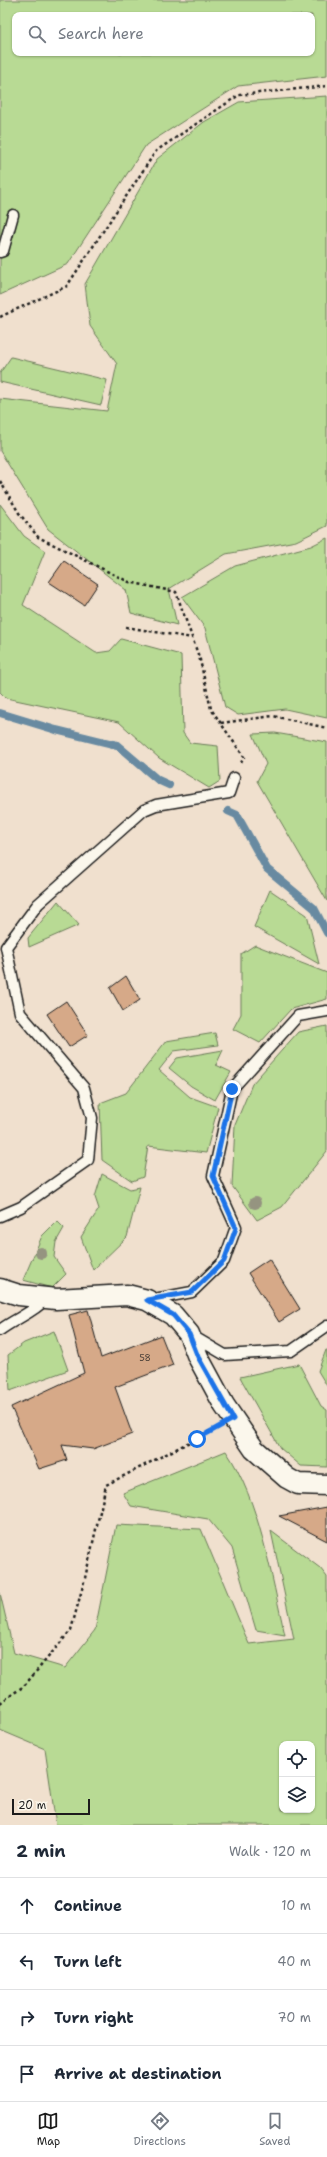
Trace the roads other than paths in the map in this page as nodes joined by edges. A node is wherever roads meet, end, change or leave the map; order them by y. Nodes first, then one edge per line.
1 (13, 215) dead end
2 (0, 252) edge
3 (234, 778) road end
4 (327, 1011) edge
5 (0, 1216) edge
6 (0, 1289) edge
7 (47, 1298) junction
8 (147, 1300) junction
9 (327, 1326) edge
10 (0, 1330) edge
11 (189, 1334) junction
12 (327, 1485) edge

1 - 2 lane
3 - 5 lane
4 - 8 lane
6 - 7 street
7 - 8 street
7 - 10 lane
8 - 11 street
9 - 11 lane
11 - 12 street

